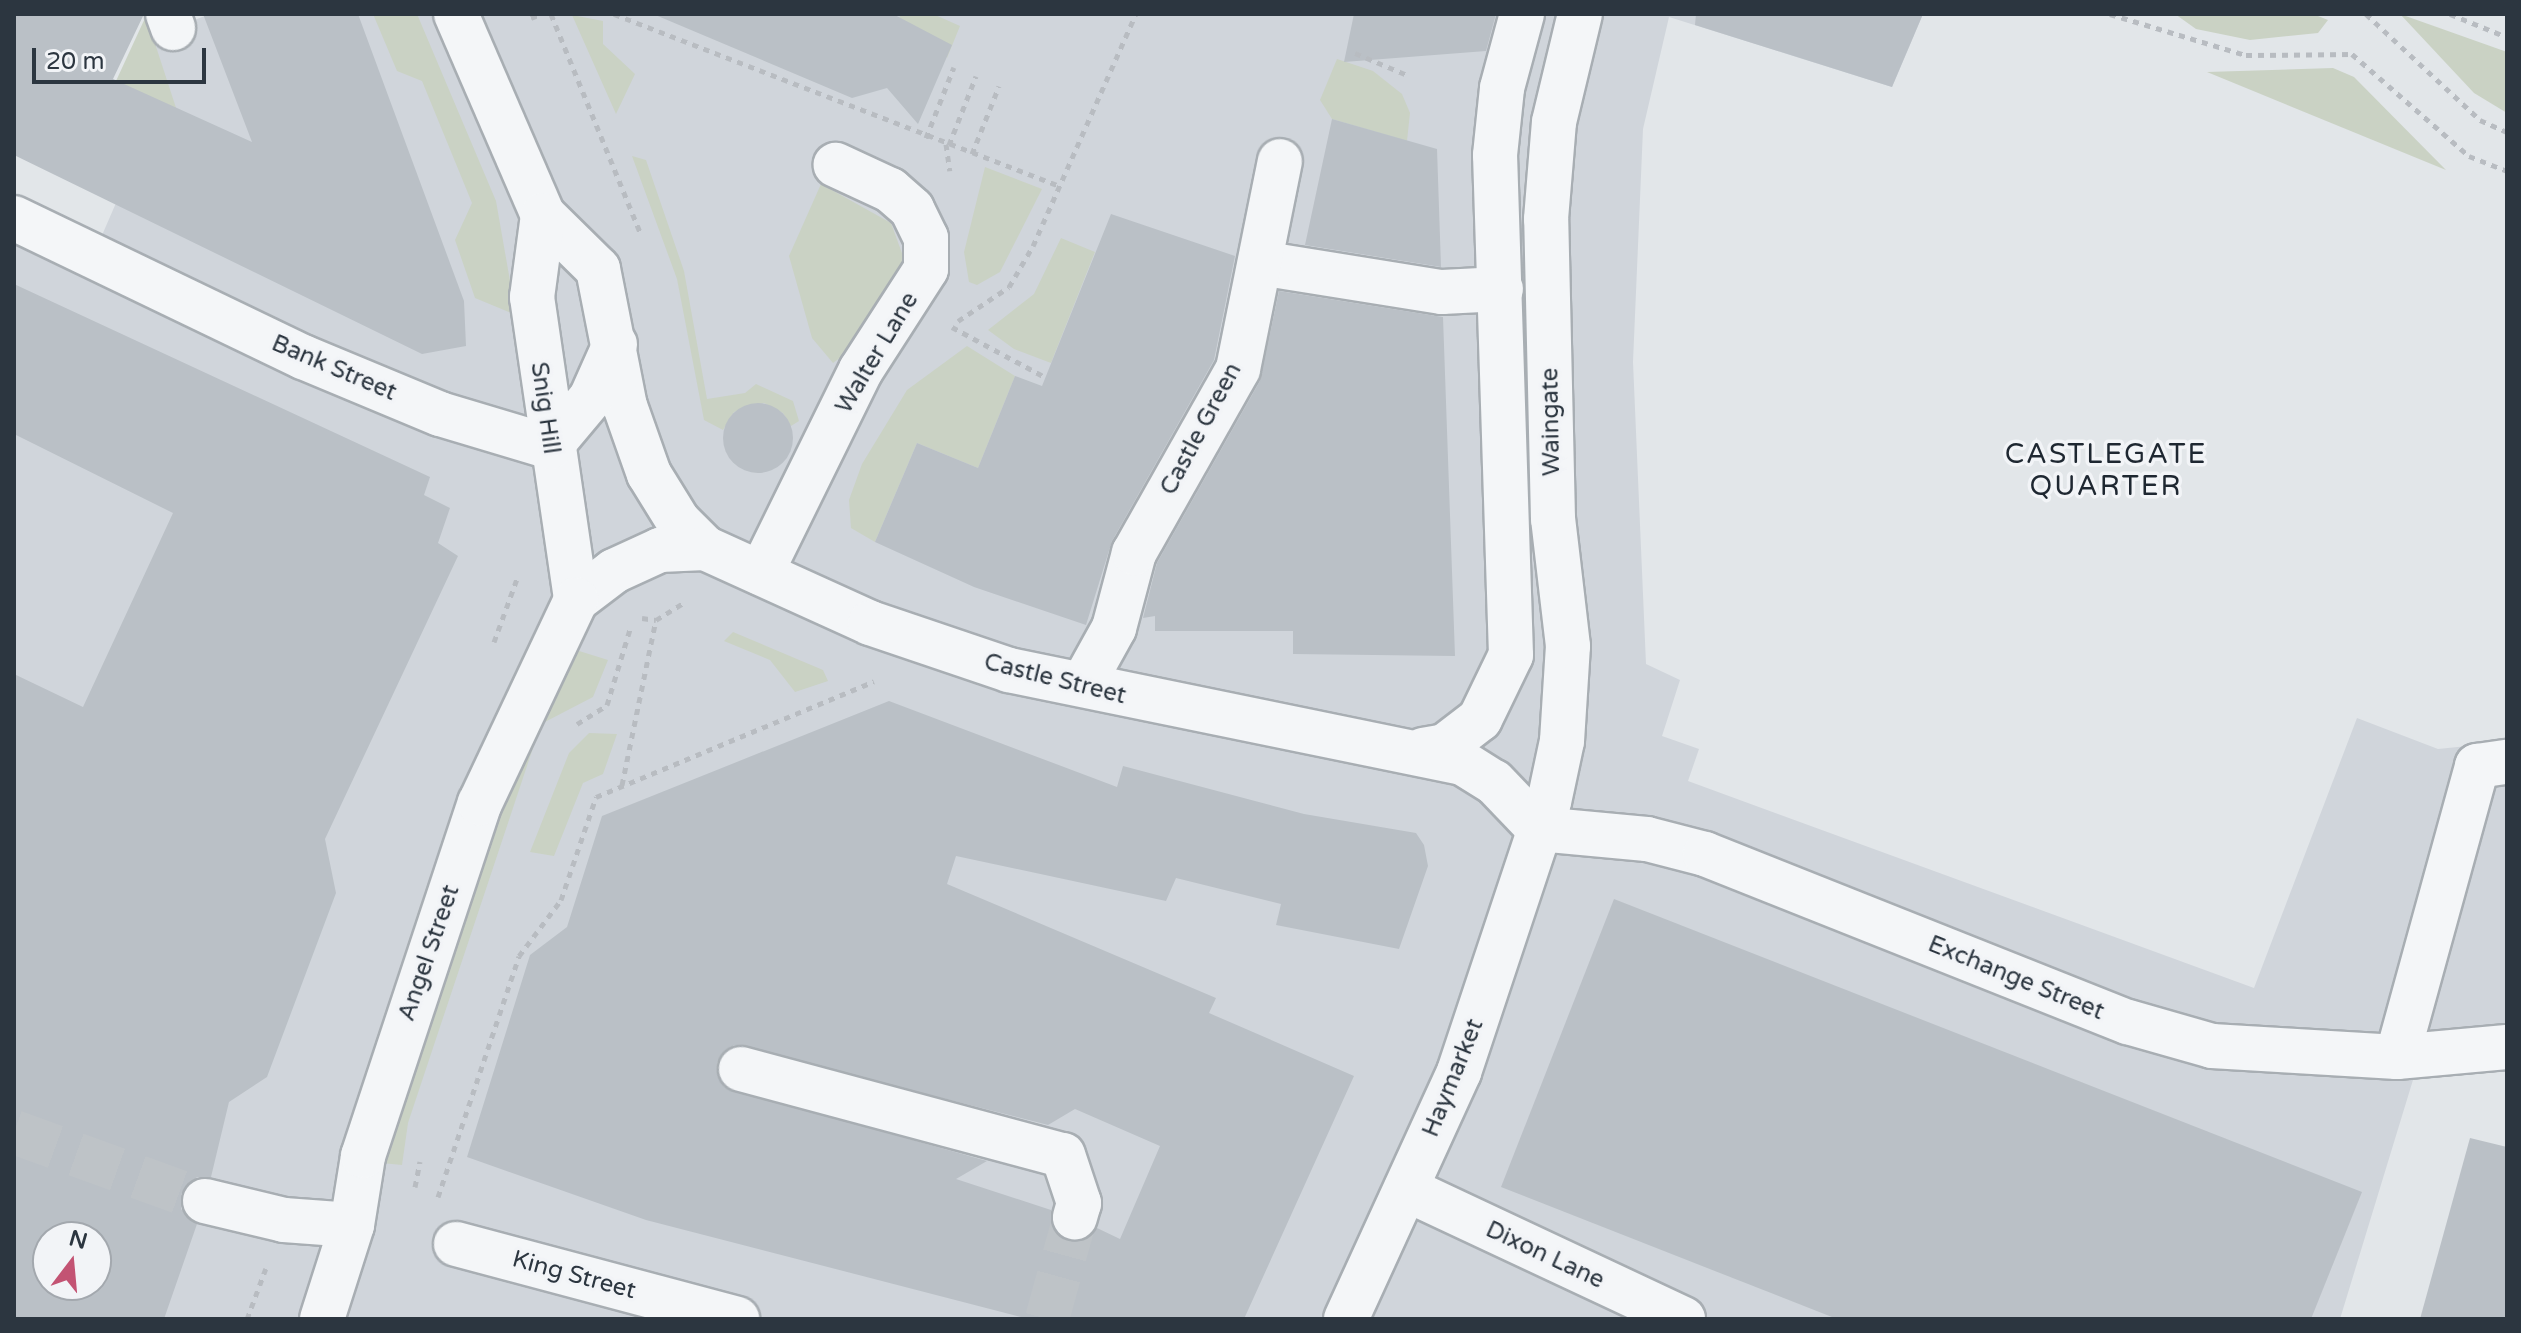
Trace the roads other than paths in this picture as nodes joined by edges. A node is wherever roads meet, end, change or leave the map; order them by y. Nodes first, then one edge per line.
1 (456, 14) edge
2 (1522, 14) edge
3 (1580, 14) edge
4 (1280, 161) dead end
5 (836, 165) dead end
6 (543, 215) junction
7 (14, 218) edge
8 (1260, 263) junction
9 (1501, 289) junction
10 (615, 344) junction
11 (550, 447) junction
12 (705, 548) junction
13 (761, 573) junction
14 (576, 600) junction
15 (1083, 684) junction
16 (1423, 750) junction
17 (2507, 762) edge
18 (1539, 829) junction
19 (2507, 1047) edge
20 (2397, 1057) junction
21 (741, 1069) dead end
22 (1406, 1189) junction
23 (205, 1201) tunnel mouth
24 (1075, 1217) tunnel mouth
25 (352, 1225) junction
26 (446, 1226) road end
27 (322, 1319) edge
28 (737, 1319) edge
29 (1346, 1319) edge
30 (1683, 1319) edge

1 - 6 street
2 - 9 street, Waingate
3 - 18 street, Waingate
4 - 8 street, Castle Green
5 - 13 street, Walter Lane
6 - 10 street
6 - 11 street, Snig Hill
7 - 11 street, Bank Street
8 - 9 street
8 - 15 street, Castle Green
9 - 16 street, Waingate
10 - 11 street
10 - 12 street
11 - 14 street, Snig Hill
12 - 13 street, Castle Street
12 - 14 street, Castle Street
13 - 15 street, Castle Street
14 - 25 street, Angel Street
15 - 16 street, Castle Street
16 - 18 street, Castle Street
17 - 20 street
18 - 20 street, Exchange Street
18 - 22 street, Haymarket
19 - 20 street, Exchange Street
21 - 24 street
22 - 29 street, Haymarket
22 - 30 street, Dixon Lane
23 - 25 street
25 - 27 street, Angel Street
26 - 28 street, King Street

